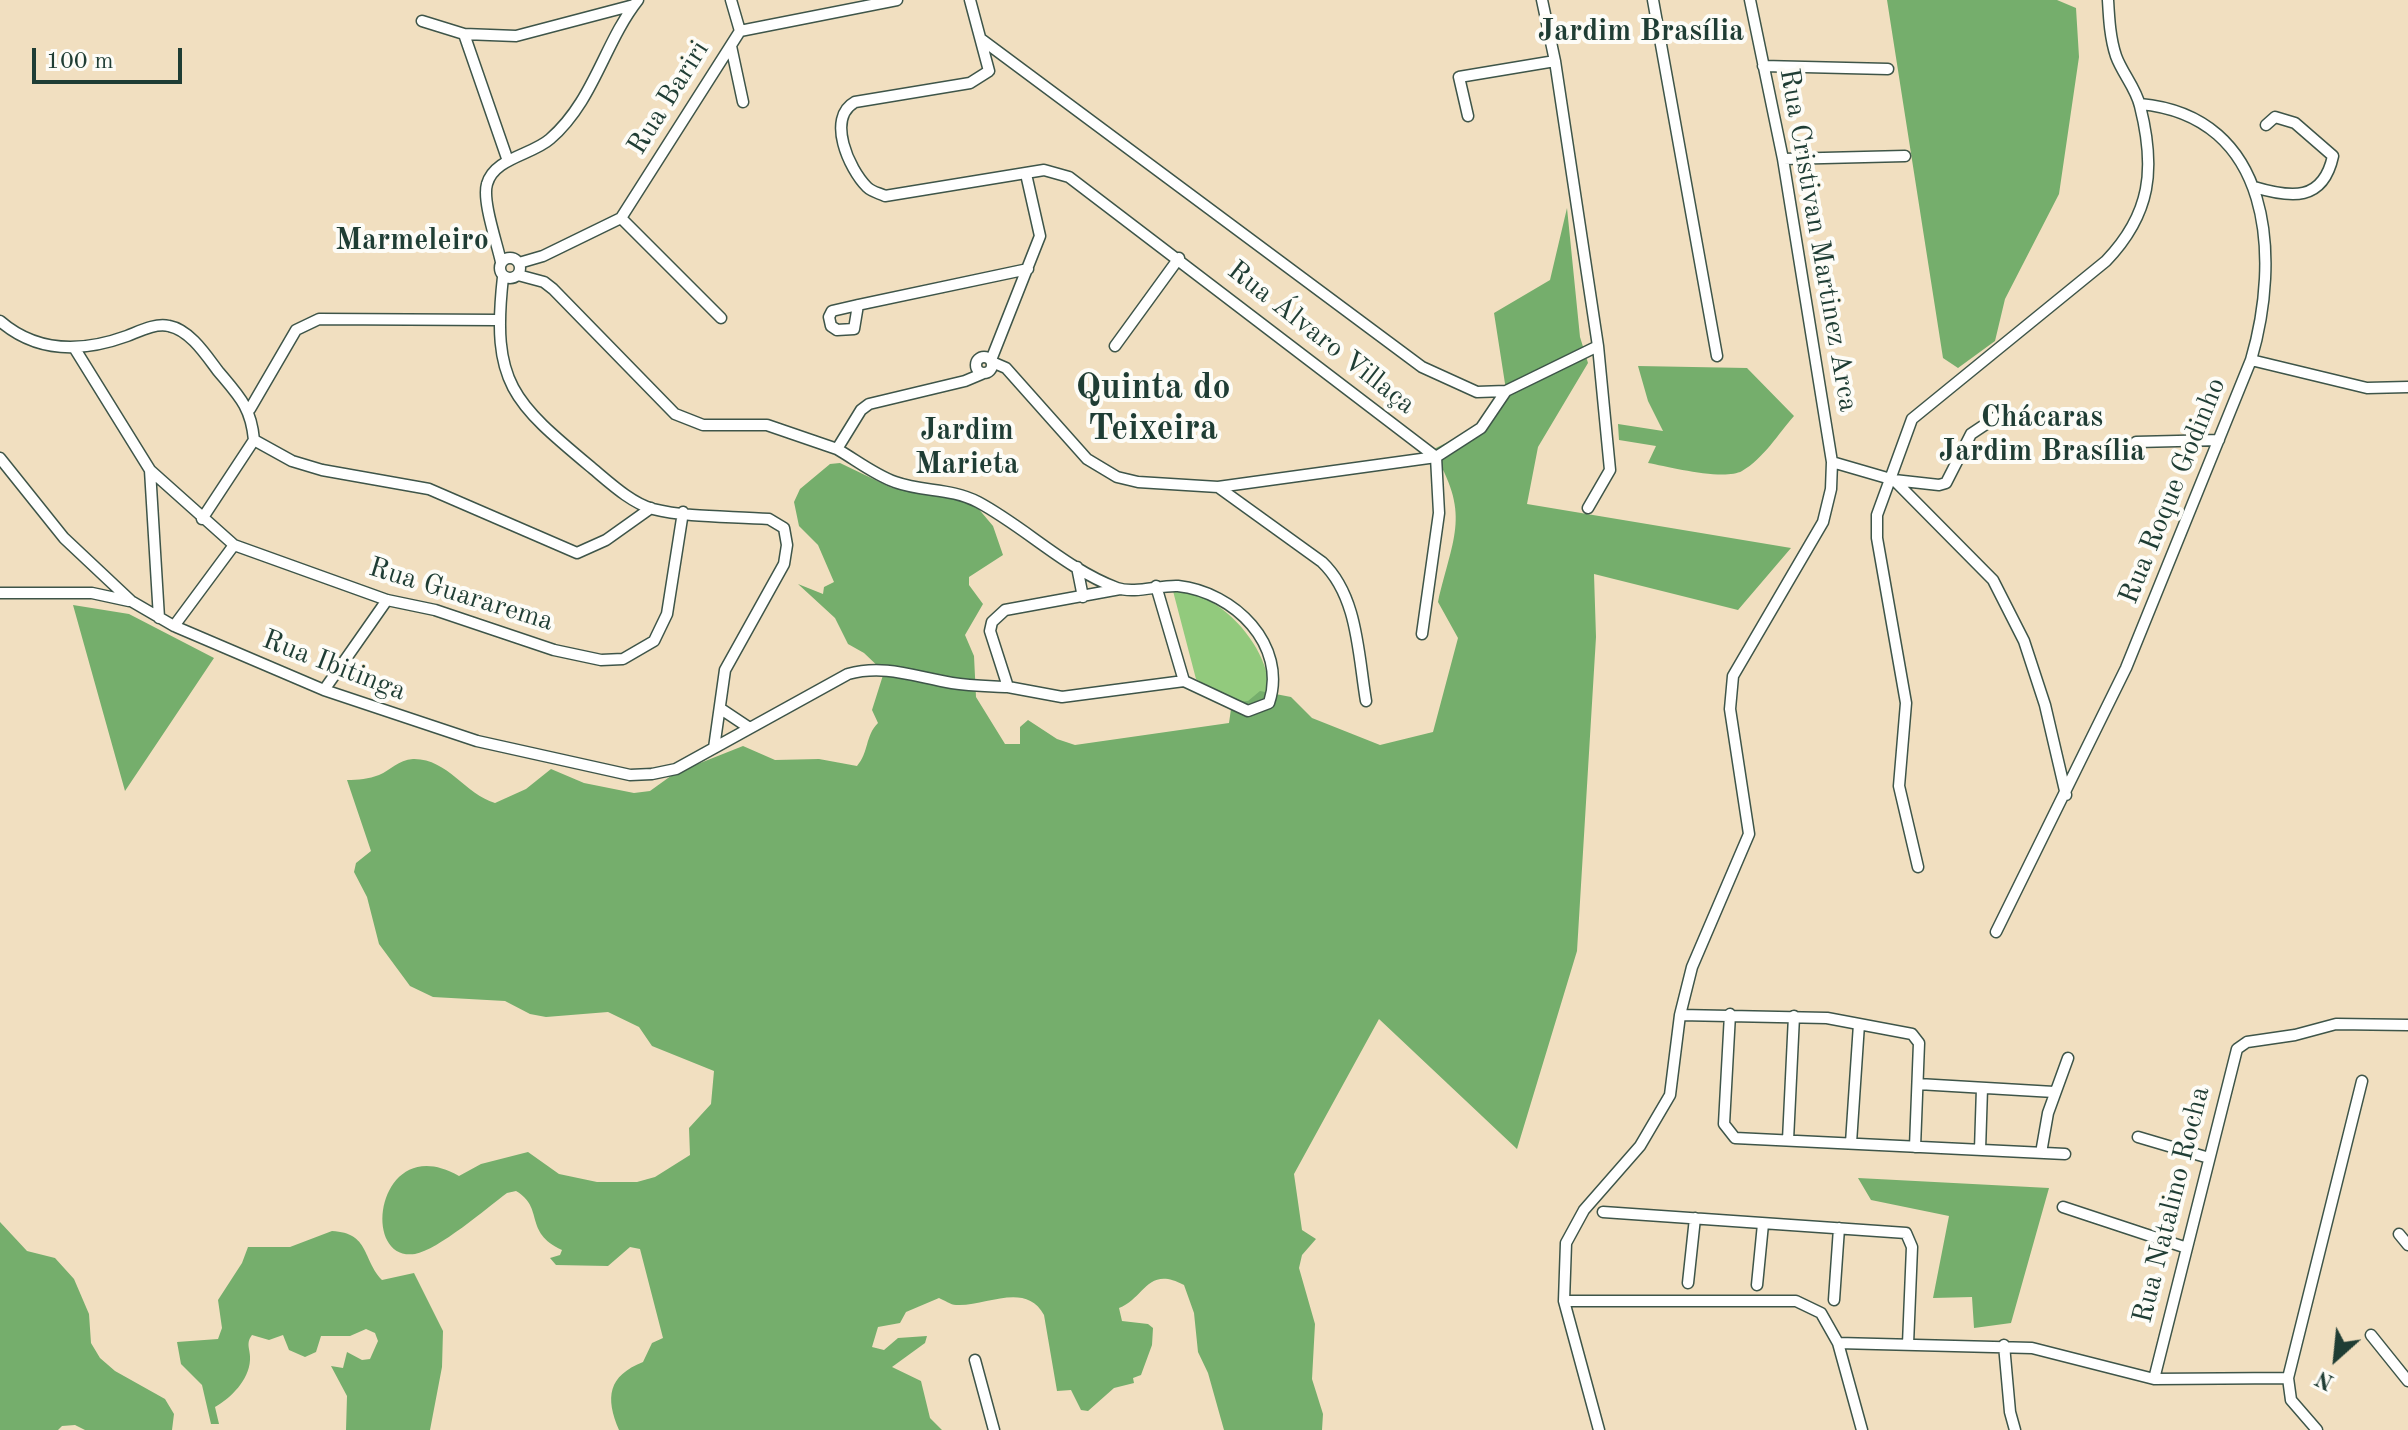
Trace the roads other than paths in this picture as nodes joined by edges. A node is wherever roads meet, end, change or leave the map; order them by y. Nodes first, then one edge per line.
1 (731, 0) edge
2 (897, 0) edge
3 (970, 0) edge
4 (1542, 0) edge
5 (1653, 0) edge
6 (1750, 0) edge
7 (2108, 0) edge
8 (636, 2) edge
9 (422, 21) dead end
10 (740, 31) junction
11 (464, 34) junction
12 (981, 39) junction
13 (731, 46) junction
14 (1555, 61) junction
15 (1763, 66) junction
16 (1888, 69) dead end
17 (743, 102) dead end
18 (2140, 104) junction
19 (1468, 116) dead end
20 (2266, 125) dead end
21 (1905, 156) dead end
22 (1783, 159) junction
23 (508, 161) junction
24 (1026, 174) junction
25 (2254, 187) junction
26 (621, 218) junction
27 (1179, 258) junction
28 (501, 262) junction
29 (518, 269) junction
30 (1028, 269) junction
31 (503, 277) junction
32 (858, 305) dead end
33 (721, 318) dead end
34 (497, 320) junction
35 (0, 321) edge
36 (1115, 346) dead end
37 (1598, 346) junction
38 (75, 349) junction
39 (1717, 356) dead end
40 (2251, 360) junction
41 (985, 366) junction
42 (2408, 387) edge
43 (1506, 391) junction
44 (250, 409) junction
45 (2001, 414) dead end
46 (254, 440) junction
47 (2219, 440) junction
48 (2136, 442) dead end
49 (837, 449) junction
50 (1436, 457) junction
51 (0, 458) edge
52 (1832, 462) junction
53 (150, 470) junction
54 (1891, 478) junction
55 (1218, 487) junction
56 (651, 508) junction
57 (1588, 508) dead end
58 (683, 512) junction
59 (202, 519) junction
60 (234, 545) junction
61 (1077, 567) junction
62 (1156, 586) junction
63 (1120, 589) junction
64 (0, 593) edge
65 (1083, 597) junction
66 (387, 600) junction
67 (131, 601) junction
68 (159, 618) junction
69 (174, 626) junction
70 (1422, 634) dead end
71 (1184, 681) junction
72 (1008, 687) junction
73 (324, 690) junction
74 (1366, 701) dead end
75 (721, 709) junction
76 (748, 727) junction
77 (714, 748) junction
78 (2066, 795) junction
79 (1918, 867) dead end
80 (1996, 932) dead end
81 (1730, 1014) junction
82 (1680, 1015) junction
83 (1794, 1016) junction
84 (1859, 1024) junction
85 (2408, 1025) edge
86 (2068, 1058) dead end
87 (2362, 1081) dead end
88 (1918, 1084) junction
89 (1982, 1088) junction
90 (2054, 1092) junction
91 (2138, 1137) dead end
92 (1788, 1140) junction
93 (1851, 1143) junction
94 (1915, 1147) junction
95 (1980, 1150) junction
96 (2041, 1153) junction
97 (2065, 1154) dead end
98 (2209, 1158) junction
99 (2063, 1207) dead end
100 (1603, 1212) dead end
101 (1695, 1218) junction
102 (1763, 1224) junction
103 (1839, 1228) junction
104 (2399, 1234) dead end
105 (2408, 1245) edge
106 (2187, 1248) junction
107 (1688, 1283) dead end
108 (1757, 1285) dead end
109 (1834, 1300) dead end
110 (1564, 1301) junction
111 (2371, 1335) dead end
112 (1838, 1343) junction
113 (1908, 1344) junction
114 (2004, 1345) junction
115 (975, 1360) dead end
116 (2288, 1378) junction
117 (2154, 1379) junction
118 (2408, 1381) edge
119 (994, 1430) edge
120 (1599, 1430) edge
121 (1862, 1430) edge
122 (1872, 1430) edge
123 (2015, 1430) edge
124 (2317, 1430) edge

1 - 10 street, Rua Bariri
2 - 10 street
3 - 12 street
4 - 14 street
5 - 39 street
6 - 15 street, Rua Cristivan Martinez Arca
7 - 18 street
8 - 11 street
8 - 23 street
9 - 11 street
10 - 13 street, Rua Bariri
11 - 23 street
12 - 24 street, Rua Álvaro Villaça
12 - 43 street
13 - 17 street
13 - 26 street, Rua Bariri
14 - 19 street
14 - 37 street
15 - 16 street
15 - 22 street, Rua Cristivan Martinez Arca
18 - 25 street, Rua Roque Godinho
18 - 54 street
20 - 25 street
21 - 22 street
22 - 52 street, Rua Cristivan Martinez Arca
23 - 28 street
24 - 27 street, Rua Álvaro Villaça
24 - 30 street
25 - 40 street, Rua Roque Godinho
26 - 29 street
26 - 33 street
27 - 36 street
27 - 50 street, Rua Álvaro Villaça
28 - 29 street
28 - 31 street
29 - 31 street
29 - 49 street
30 - 32 street
30 - 41 street
31 - 34 street
34 - 44 street
34 - 56 street
35 - 38 street
37 - 43 street
37 - 57 street
38 - 44 street
38 - 53 street
40 - 42 street
40 - 47 street, Rua Roque Godinho
41 - 49 street
41 - 55 street
43 - 50 street
44 - 46 street
45 - 54 street
46 - 56 street
46 - 59 street
47 - 48 street
47 - 78 street, Rua Roque Godinho
49 - 61 street
50 - 55 street
50 - 70 street
51 - 67 street, Rua Ibitinga
52 - 54 street
52 - 82 street, Rua Cristivan Martinez Arca
53 - 59 street, Rua Guararema
53 - 68 street
54 - 78 street
54 - 79 street
55 - 74 street
56 - 58 street
58 - 66 street, Rua Guararema
58 - 75 street
59 - 60 street, Rua Guararema
60 - 66 street, Rua Guararema
60 - 69 street
61 - 63 street
61 - 65 street
62 - 63 street
62 - 71 street
62 - 71 street
63 - 65 street
64 - 67 street
65 - 72 street
66 - 73 street
67 - 68 street, Rua Ibitinga
68 - 69 street, Rua Ibitinga
69 - 73 street, Rua Ibitinga
71 - 72 street, Rua Ibitinga
72 - 76 street, Rua Ibitinga
73 - 77 street, Rua Ibitinga
75 - 76 street
75 - 77 street
76 - 77 street, Rua Ibitinga
78 - 80 street, Rua Roque Godinho
81 - 82 street
81 - 83 street
81 - 92 street
82 - 110 street, Rua Cristivan Martinez Arca
83 - 84 street
83 - 92 street
84 - 88 street
84 - 93 street
85 - 98 street, Rua Natalino Rocha
86 - 90 street
87 - 116 street
88 - 89 street
88 - 94 street
89 - 90 street
89 - 95 street
90 - 96 street
91 - 98 street
92 - 93 street
93 - 94 street
94 - 95 street
95 - 96 street
96 - 97 street
98 - 106 street, Rua Natalino Rocha
99 - 106 street
100 - 101 street
101 - 102 street
101 - 107 street
102 - 103 street
102 - 108 street
103 - 109 street
103 - 113 street
104 - 105 street
106 - 117 street, Rua Natalino Rocha
110 - 112 street
110 - 120 street, Rua Cristivan Martinez Arca
111 - 118 street
112 - 113 street
112 - 121 street
113 - 114 street
114 - 117 street
114 - 123 street
115 - 119 street
116 - 117 street
116 - 124 street
121 - 122 street

